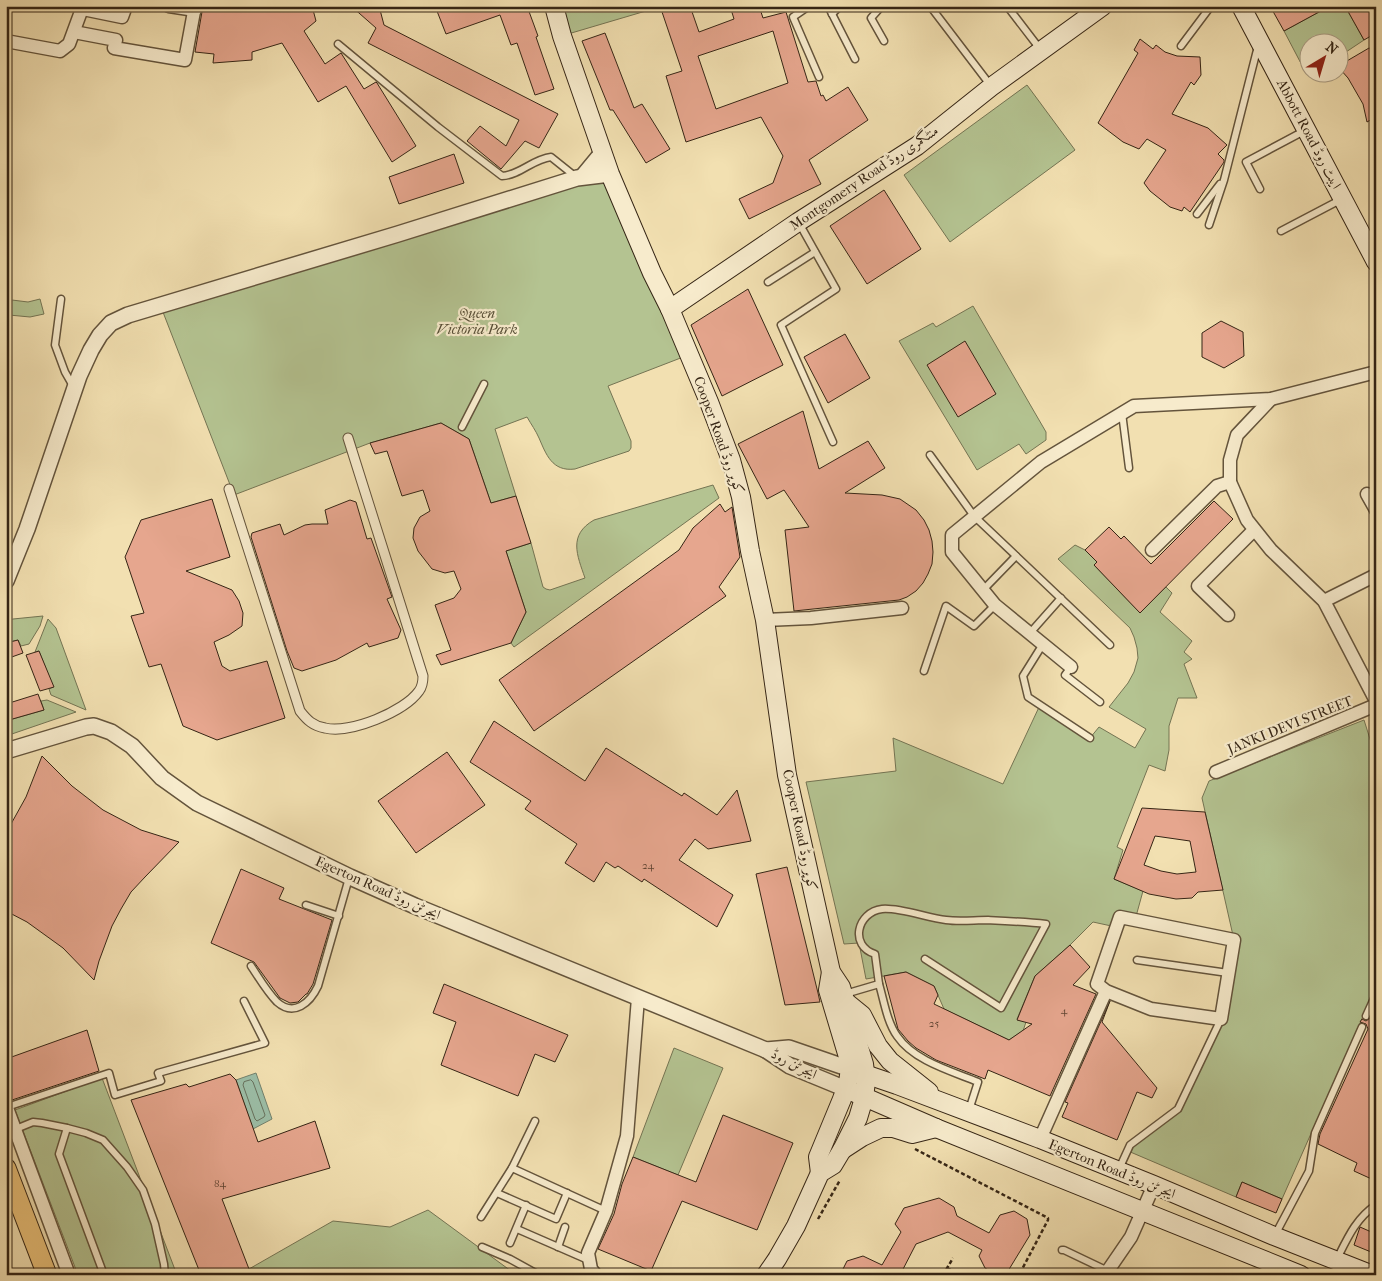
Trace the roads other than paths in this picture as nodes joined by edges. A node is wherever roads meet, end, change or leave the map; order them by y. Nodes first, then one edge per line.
1 (126, 6) edge
2 (169, 6) edge
3 (554, 6) edge
4 (809, 6) edge
5 (828, 6) edge
6 (840, 6) edge
7 (878, 6) edge
8 (930, 6) edge
9 (1007, 6) edge
10 (1103, 6) edge
11 (1211, 6) edge
12 (1241, 6) edge
13 (1254, 6) edge
14 (83, 8) edge
15 (195, 8) edge
16 (832, 14) junction
17 (74, 32) junction
18 (6, 40) edge
19 (884, 41) dead end
20 (1259, 42) junction
21 (338, 44) dead end
22 (1181, 46) dead end
23 (1041, 51) junction
24 (855, 59) dead end
25 (819, 77) dead end
26 (991, 87) junction
27 (1307, 129) junction
28 (602, 153) junction
29 (610, 174) junction
30 (580, 177) junction
31 (1224, 180) junction
32 (1260, 189) dead end
33 (1343, 199) junction
34 (1197, 214) dead end
35 (798, 222) junction
36 (1209, 225) dead end
37 (1281, 231) dead end
38 (1376, 237) edge
39 (815, 252) junction
40 (1376, 262) edge
41 (768, 282) dead end
42 (61, 299) dead end
43 (670, 309) junction
44 (1376, 372) edge
45 (484, 384) dead end
46 (75, 390) junction
47 (1271, 399) junction
48 (1122, 413) junction
49 (462, 427) dead end
50 (348, 438) dead end
51 (832, 442) dead end
52 (930, 455) dead end
53 (1129, 468) dead end
54 (1230, 482) junction
55 (229, 489) dead end
56 (1367, 494) dead end
57 (1376, 510) edge
58 (974, 516) junction
59 (1254, 530) junction
60 (1152, 550) dead end
61 (1016, 556) junction
62 (1376, 574) edge
63 (6, 582) edge
64 (983, 590) junction
65 (1061, 598) junction
66 (1324, 601) junction
67 (996, 604) junction
68 (902, 608) dead end
69 (1228, 615) dead end
70 (765, 620) junction
71 (1030, 633) junction
72 (1044, 644) junction
73 (1110, 645) dead end
74 (1071, 667) joint
75 (924, 671) dead end
76 (1376, 701) edge
77 (1100, 702) dead end
78 (1376, 705) edge
79 (1090, 738) dead end
80 (6, 751) edge
81 (1216, 772) dead end
82 (350, 877) junction
83 (306, 905) dead end
84 (339, 916) junction
85 (925, 959) dead end
86 (1137, 960) dead end
87 (250, 966) dead end
88 (831, 972) junction
89 (1228, 973) junction
90 (879, 984) junction
91 (1106, 991) junction
92 (1376, 994) edge
93 (638, 998) junction
94 (845, 998) junction
95 (244, 1001) dead end
96 (1366, 1016) dead end
97 (1221, 1019) junction
98 (1362, 1027) dead end
99 (766, 1050) junction
100 (858, 1072) junction
101 (846, 1089) junction
102 (864, 1098) junction
103 (942, 1102) junction
104 (7, 1106) edge
105 (968, 1111) junction
106 (535, 1121) dead end
107 (67, 1128) junction
108 (936, 1128) junction
109 (10, 1131) edge
110 (1040, 1139) junction
111 (842, 1150) junction
112 (6, 1168) edge
113 (512, 1168) junction
114 (1118, 1171) junction
115 (820, 1174) junction
116 (1154, 1185) junction
117 (496, 1193) junction
118 (566, 1193) junction
119 (526, 1205) junction
120 (1376, 1205) edge
121 (606, 1211) junction
122 (1143, 1211) junction
123 (481, 1217) dead end
124 (565, 1227) dead end
125 (517, 1229) junction
126 (1274, 1236) junction
127 (510, 1243) dead end
128 (482, 1247) dead end
129 (558, 1247) junction
130 (1062, 1250) dead end
131 (589, 1260) junction
132 (1336, 1260) junction
133 (1107, 1273) edge
134 (47, 1275) edge
135 (69, 1275) edge
136 (104, 1275) edge
137 (165, 1275) edge
138 (539, 1275) edge
139 (596, 1275) edge
140 (766, 1275) edge
141 (1301, 1275) edge
142 (1372, 1275) edge

1 - 14 street
2 - 15 street
3 - 28 main road, Cooper Road کوپر روڈ
4 - 25 lane
5 - 16 lane
6 - 16 lane
7 - 19 lane
8 - 26 lane
9 - 23 lane
10 - 23 main road, Montgomery Road منٹگمری روڈ
11 - 22 lane
12 - 20 main road, Abbott Road ایبٹ روڈ
13 - 38 main road, Abbott Road ایبٹ روڈ
14 - 17 street
15 - 17 street
16 - 24 lane
17 - 18 street
20 - 27 main road, Abbott Road ایبٹ روڈ
20 - 31 lane
21 - 30 lane
23 - 26 main road, Montgomery Road منٹگمری روڈ
26 - 35 main road, Montgomery Road منٹگمری روڈ
27 - 32 lane
27 - 33 main road, Abbott Road ایبٹ روڈ
28 - 29 main road, Cooper Road کوپر روڈ
28 - 30 street
29 - 30 street
29 - 43 main road, Cooper Road کوپر روڈ
30 - 46 street
31 - 34 lane
31 - 36 lane
33 - 37 lane
33 - 40 main road, Abbott Road ایبٹ روڈ
35 - 39 lane
35 - 43 main road, Montgomery Road منٹگمری روڈ
39 - 41 lane
39 - 51 lane
42 - 46 lane
43 - 70 main road, Cooper Road کوپر روڈ
44 - 47 street
45 - 49 lane
46 - 63 street
47 - 48 street
47 - 54 street
48 - 53 lane
48 - 58 street
50 - 55 street
52 - 58 lane
54 - 59 street
54 - 60 street
56 - 57 street
58 - 61 lane
58 - 64 street
59 - 66 street
59 - 69 street
61 - 64 lane
61 - 65 lane
62 - 66 street
64 - 67 street
65 - 71 lane
65 - 73 lane
66 - 76 street
67 - 71 street
67 - 75 lane
68 - 70 street
70 - 88 main road, Cooper Road کوپر روڈ
71 - 72 street
72 - 74 street
72 - 79 lane
74 - 77 lane
78 - 81 street, JANKI DEVI STREET
80 - 82 street, Egerton Road ایجرٹن روڈ
82 - 84 lane
82 - 93 street, Egerton Road ایجرٹن روڈ
83 - 84 lane
84 - 87 lane
85 - 90 lane
86 - 89 lane
88 - 94 main road, Cooper Road کوپر روڈ
88 - 100 main road, Cooper Road کوپر روڈ
89 - 91 street
89 - 97 street
90 - 94 lane
90 - 105 lane
91 - 97 street
91 - 110 street
92 - 96 lane
93 - 99 street, Egerton Road ایجرٹن روڈ
93 - 121 street
94 - 100 main road, Cooper Road کوپر روڈ
94 - 103 main road
95 - 104 lane
97 - 114 lane
98 - 126 lane
99 - 100 street, ایجرٹن روڈ
99 - 101 street, ایجرٹن روڈ
100 - 101 main road
100 - 102 main road
100 - 103 main road, Egerton Road ایجرٹن روڈ
101 - 102 main road, Egerton Road ایجرٹن روڈ
101 - 115 main road
102 - 108 main road, Egerton Road ایجرٹن روڈ
102 - 111 main road
103 - 105 main road, Egerton Road ایجرٹن روڈ
104 - 109 street
105 - 110 main road, Egerton Road ایجرٹن روڈ
106 - 113 lane
107 - 109 lane
107 - 136 lane
107 - 137 lane
108 - 111 main road
108 - 122 main road, Egerton Road ایجرٹن روڈ
109 - 135 street
110 - 114 main road, Egerton Road ایجرٹن روڈ
111 - 115 main road
112 - 134 main road
113 - 117 lane
113 - 118 lane
114 - 116 main road, Egerton Road ایجرٹن روڈ
115 - 140 main road
116 - 122 street
116 - 126 main road, Egerton Road ایجرٹن روڈ
117 - 119 lane
117 - 123 lane
118 - 119 lane
118 - 121 lane
119 - 125 lane
120 - 132 lane
121 - 131 street
122 - 133 street
122 - 141 main road, Egerton Road ایجرٹن روڈ
124 - 129 lane
125 - 127 lane
125 - 129 lane
126 - 132 main road, Egerton Road ایجرٹن روڈ
128 - 138 lane
129 - 131 lane
130 - 133 lane
131 - 139 street
132 - 142 main road, Egerton Road ایجرٹن روڈ

